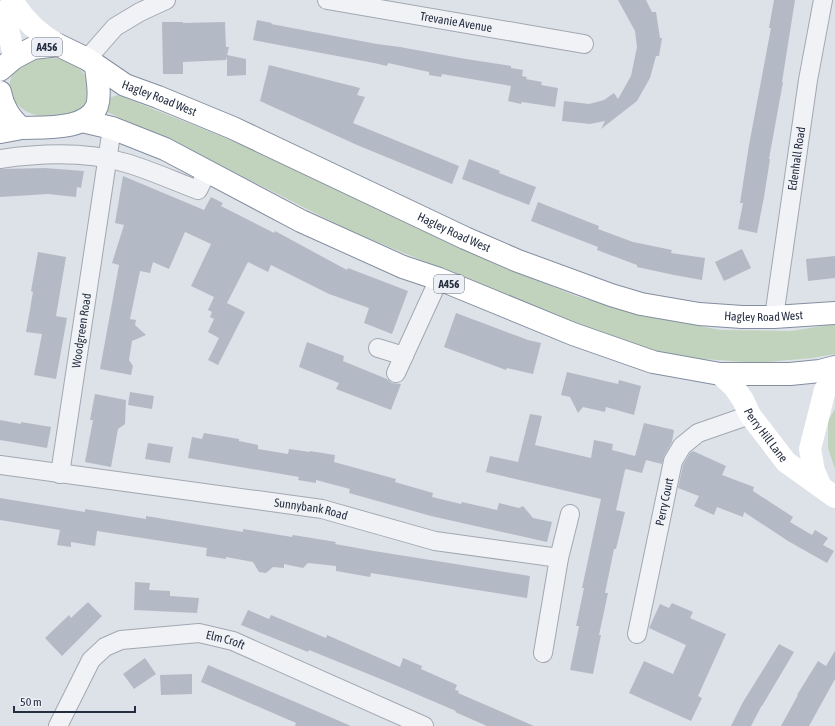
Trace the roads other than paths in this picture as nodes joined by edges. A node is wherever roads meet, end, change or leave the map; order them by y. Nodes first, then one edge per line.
1 (12, 0) edge
2 (166, 0) edge
3 (328, 0) edge
4 (823, 0) edge
5 (0, 12) edge
6 (584, 44) dead end
7 (58, 46) junction
8 (92, 63) junction
9 (7, 64) edge
10 (0, 92) edge
11 (82, 121) junction
12 (21, 128) junction
13 (112, 128) junction
14 (0, 132) edge
15 (108, 158) junction
16 (0, 159) edge
17 (207, 172) junction
18 (439, 279) junction
19 (835, 313) edge
20 (774, 317) junction
21 (378, 348) dead end
22 (404, 356) junction
23 (835, 367) edge
24 (396, 373) dead end
25 (720, 374) junction
26 (835, 376) edge
27 (750, 415) junction
28 (0, 465) edge
29 (60, 474) junction
30 (828, 492) edge
31 (570, 514) dead end
32 (559, 558) junction
33 (637, 634) dead end
34 (543, 653) dead end
35 (58, 726) edge
36 (424, 726) edge

1 - 7 main road
2 - 8 street
3 - 6 street, Trevanie Avenue
4 - 20 street, Edenhall Road
5 - 9 main road
7 - 8 main road, A456
7 - 9 main road, A456
8 - 11 main road, A456
8 - 20 main road, Hagley Road West / A456
10 - 12 main road
11 - 12 main road, A456
11 - 13 main road, A456
12 - 14 main road, A456
13 - 15 street, Woodgreen Road
13 - 17 main road, A456
15 - 16 street
15 - 17 street
15 - 29 street, Woodgreen Road
17 - 18 main road, A456
18 - 22 street
18 - 25 main road, A456
19 - 20 main road, Hagley Road West / A456
21 - 22 street
22 - 24 street
23 - 25 main road, A456
25 - 27 main road, Perry Hill Lane
26 - 30 main road, Perry Hill Lane
27 - 30 main road, Perry Hill Lane
27 - 33 street, Perry Court
28 - 29 street
29 - 32 street, Sunnybank Road
31 - 32 street
32 - 34 street
35 - 36 street, Elm Croft

